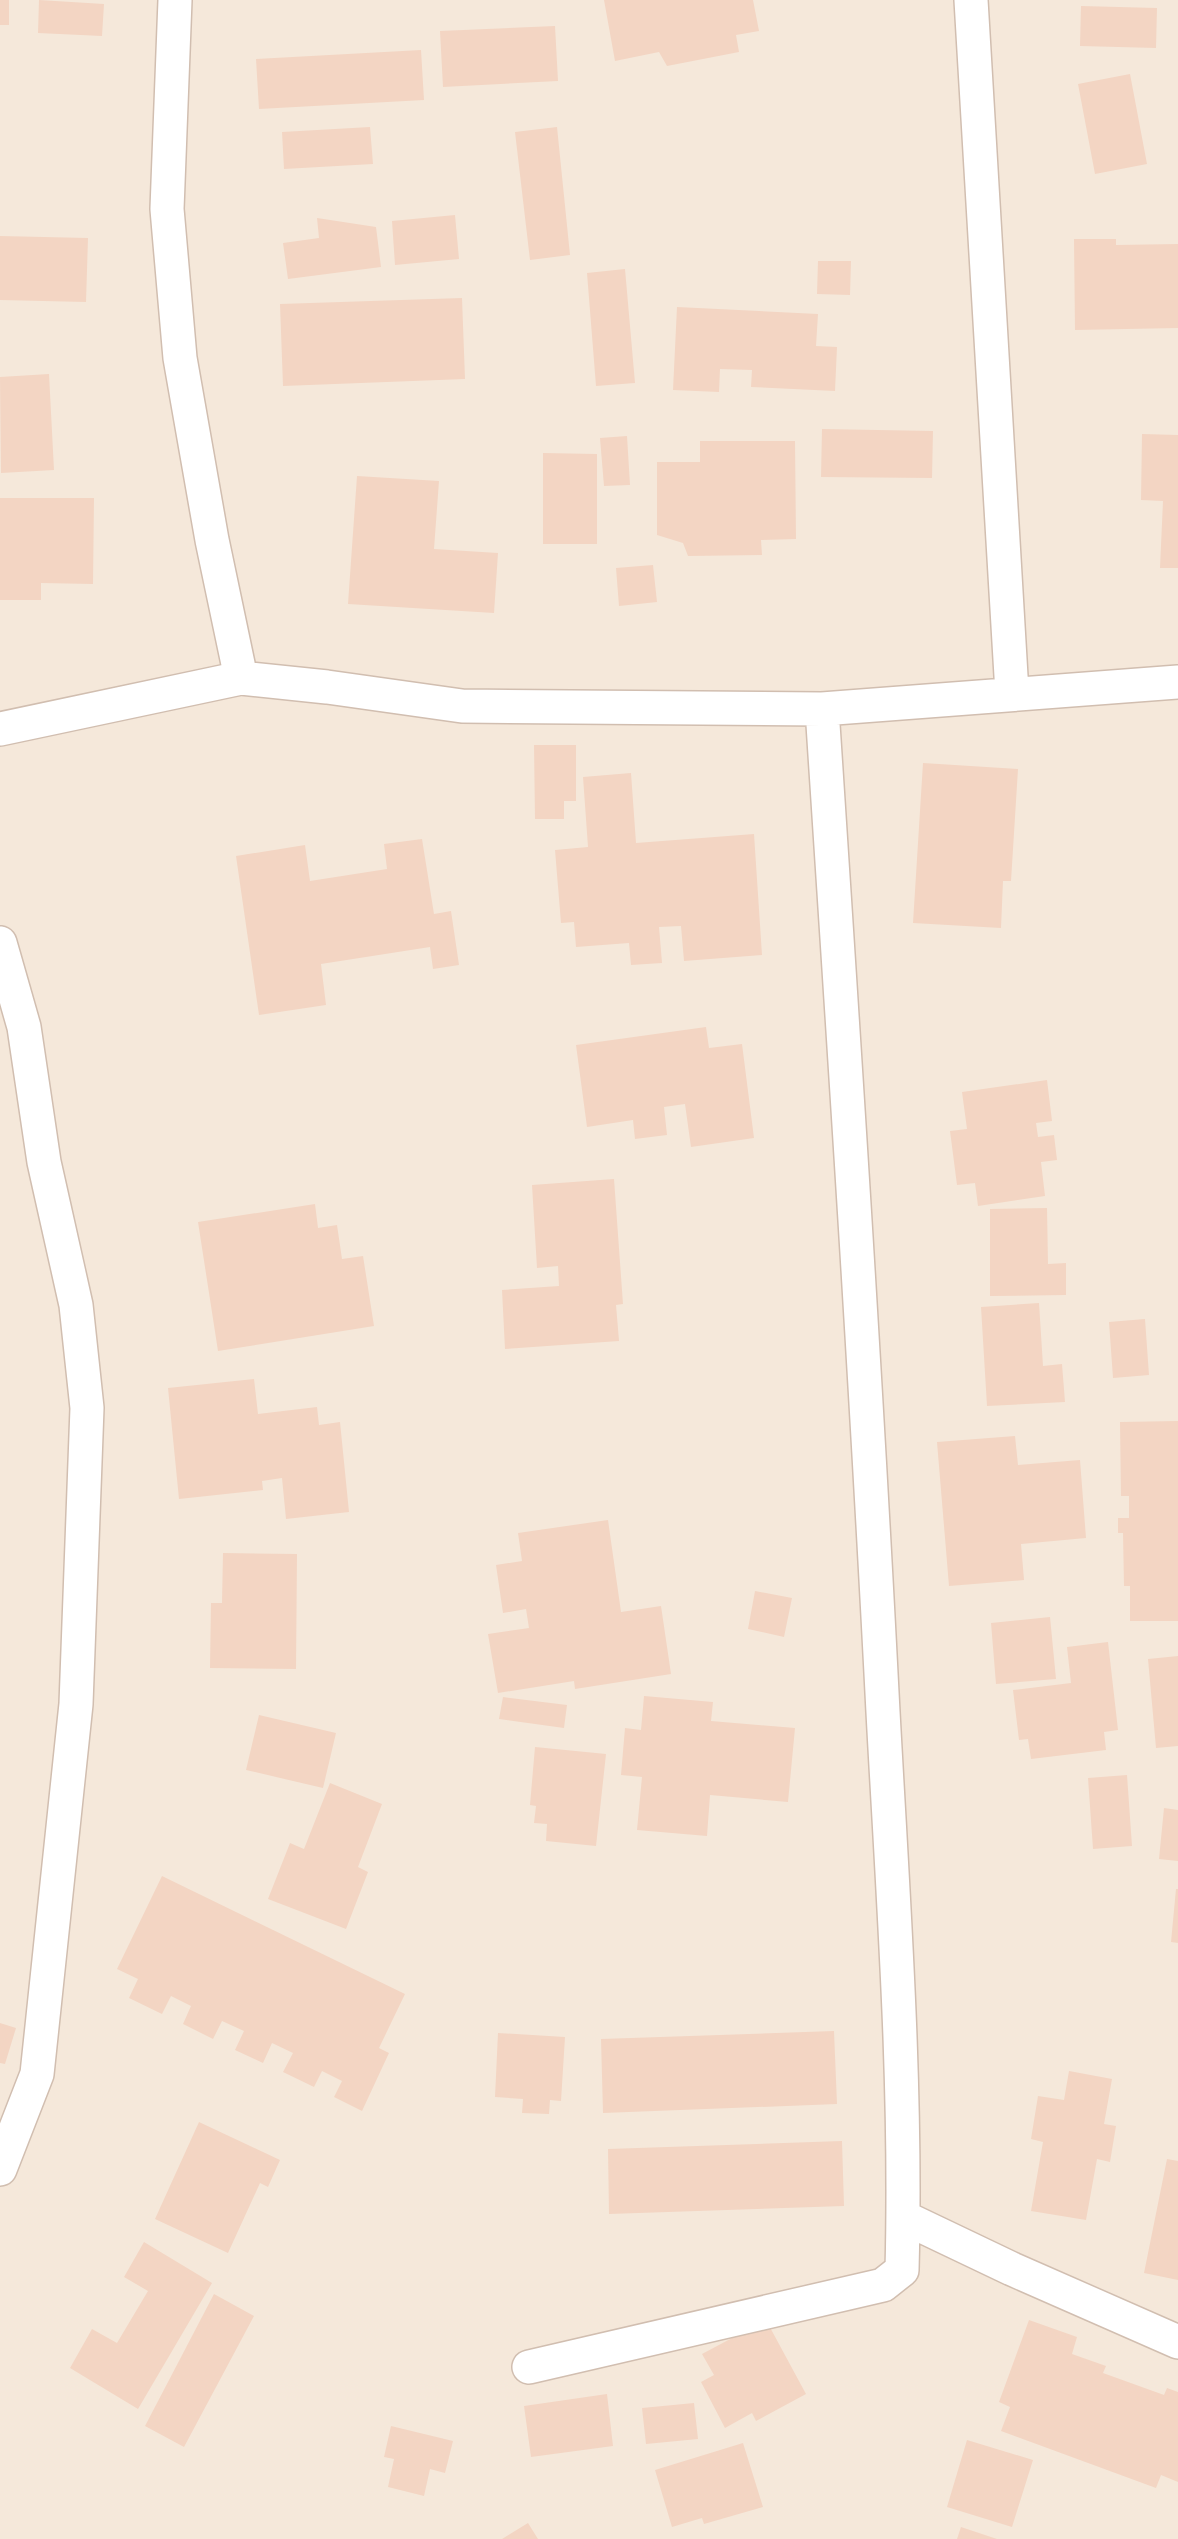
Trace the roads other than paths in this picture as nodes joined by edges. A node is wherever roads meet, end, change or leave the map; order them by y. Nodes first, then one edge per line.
1 (175, 0) edge
2 (971, 0) edge
3 (241, 678) junction
4 (1178, 682) edge
5 (1012, 693) junction
6 (822, 709) junction
7 (0, 729) edge
8 (0, 943) edge
9 (0, 2169) edge
10 (903, 2217) junction
11 (1178, 2342) edge
12 (529, 2367) dead end

1 - 3 street
2 - 5 street
3 - 6 street
3 - 7 street
4 - 5 street
5 - 6 street
6 - 10 street
8 - 9 street
10 - 11 street
10 - 12 street

